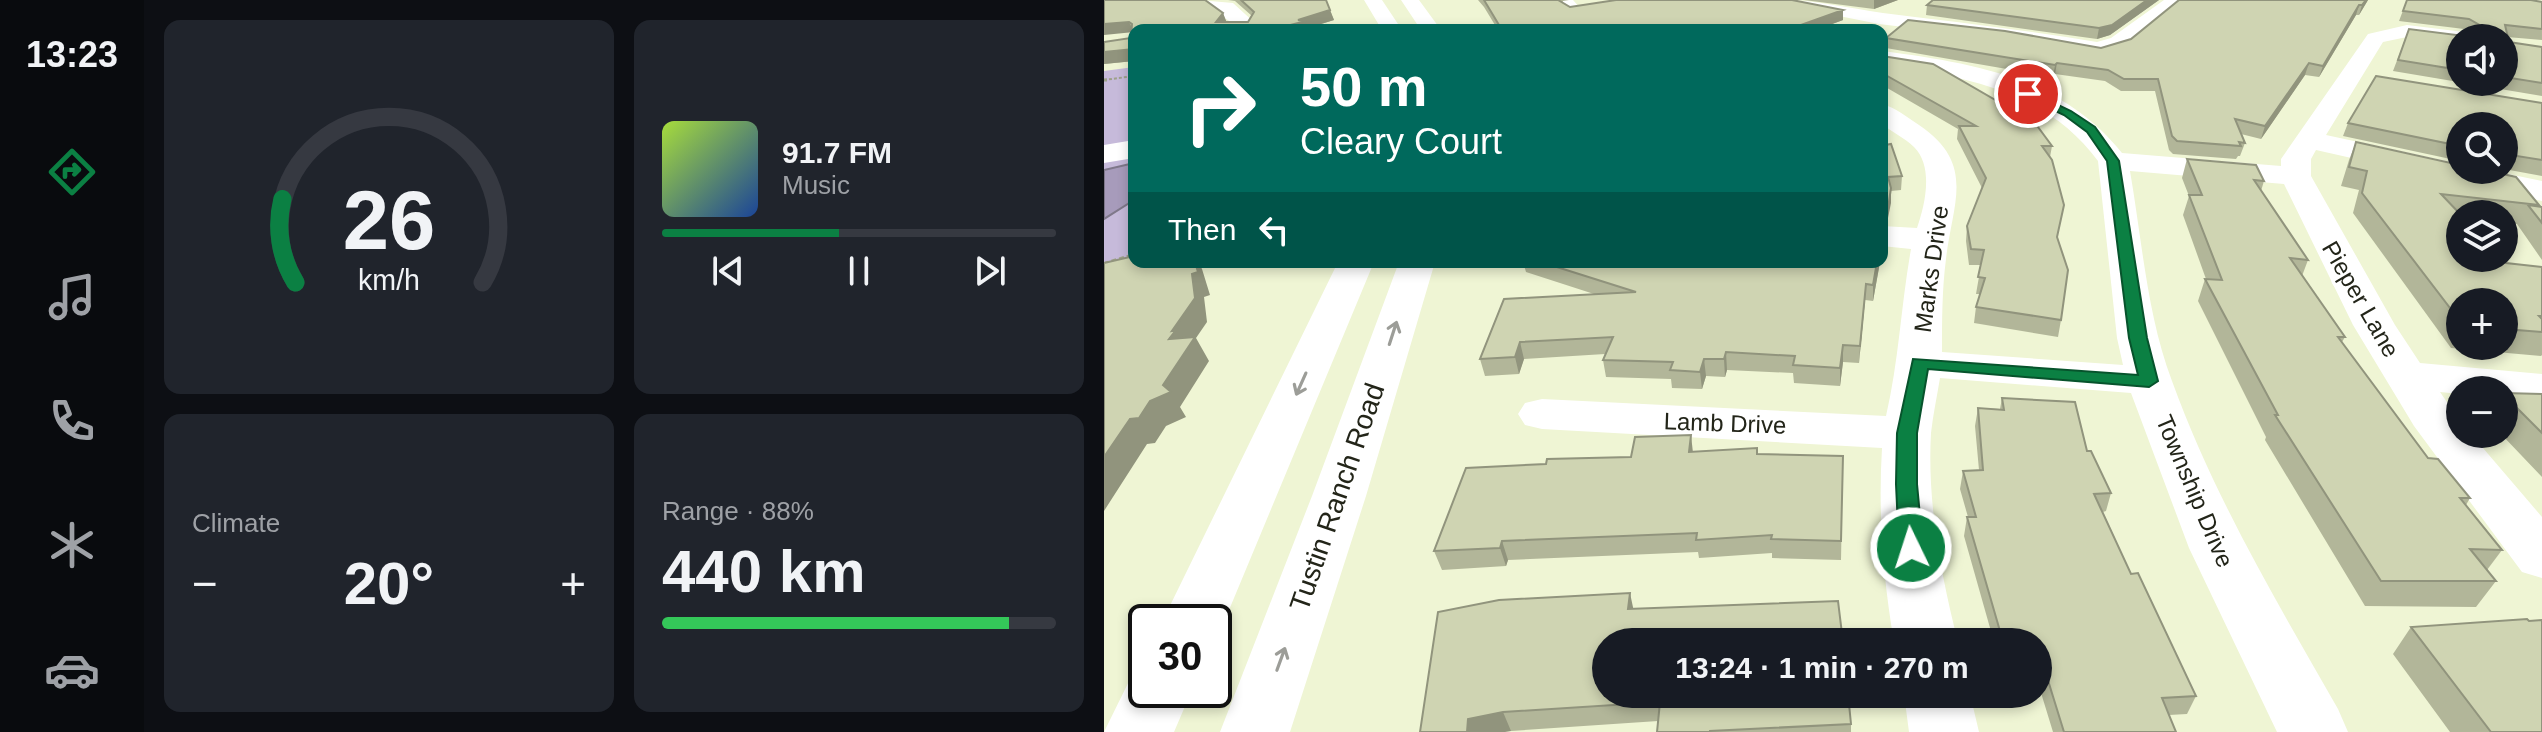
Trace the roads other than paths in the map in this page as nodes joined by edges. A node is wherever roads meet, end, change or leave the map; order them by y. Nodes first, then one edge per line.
1 (1208, 0) edge
2 (1373, 0) edge
3 (1410, 0) edge
4 (1789, 0) edge
5 (2176, 0) edge
6 (1567, 4) edge
7 (1596, 4) edge
8 (1246, 24) edge
9 (1388, 24) edge
10 (1427, 24) edge
11 (1585, 24) edge
12 (1848, 24) edge
13 (1888, 34) edge
14 (2446, 36) edge
15 (1888, 41) edge
16 (1888, 116) edge
17 (2309, 140) junction
18 (1128, 150) edge
19 (1104, 154) edge
20 (2113, 161) junction
21 (2296, 176) junction
22 (2542, 191) edge
23 (1888, 236) edge
24 (1930, 240) junction
25 (1353, 268) edge
26 (1415, 268) edge
27 (1920, 363) junction
28 (2406, 375) junction
29 (2149, 381) junction
30 (2542, 388) edge
31 (1542, 414) dead end
32 (1907, 433) junction
33 (2542, 556) edge
34 (1201, 604) edge
35 (1923, 628) edge
36 (1150, 708) edge
37 (1940, 708) edge
38 (1139, 732) edge
39 (1255, 732) edge
40 (1944, 732) edge
41 (2313, 732) edge

1 - 8 street
2 - 9 street
3 - 10 street
4 - 12 street
5 - 13 street
6 - 7 street
6 - 11 street
14 - 17 street
15 - 20 street, Township Drive
16 - 24 street, Marks Drive
17 - 21 street
17 - 22 street
18 - 19 street
20 - 21 street
20 - 29 street, Township Drive
21 - 28 street, Pieper Lane
23 - 24 street
24 - 27 street, Marks Drive
25 -> 34 street
39 -> 26 street, Tustin Ranch Road
27 - 29 street
27 - 32 street, Marks Drive
28 - 30 street
28 - 33 street, Pieper Lane
29 - 41 street, Township Drive
31 - 32 street, Lamb Drive
32 - 35 street, Marks Drive
36 - 38 street
37 - 40 street

